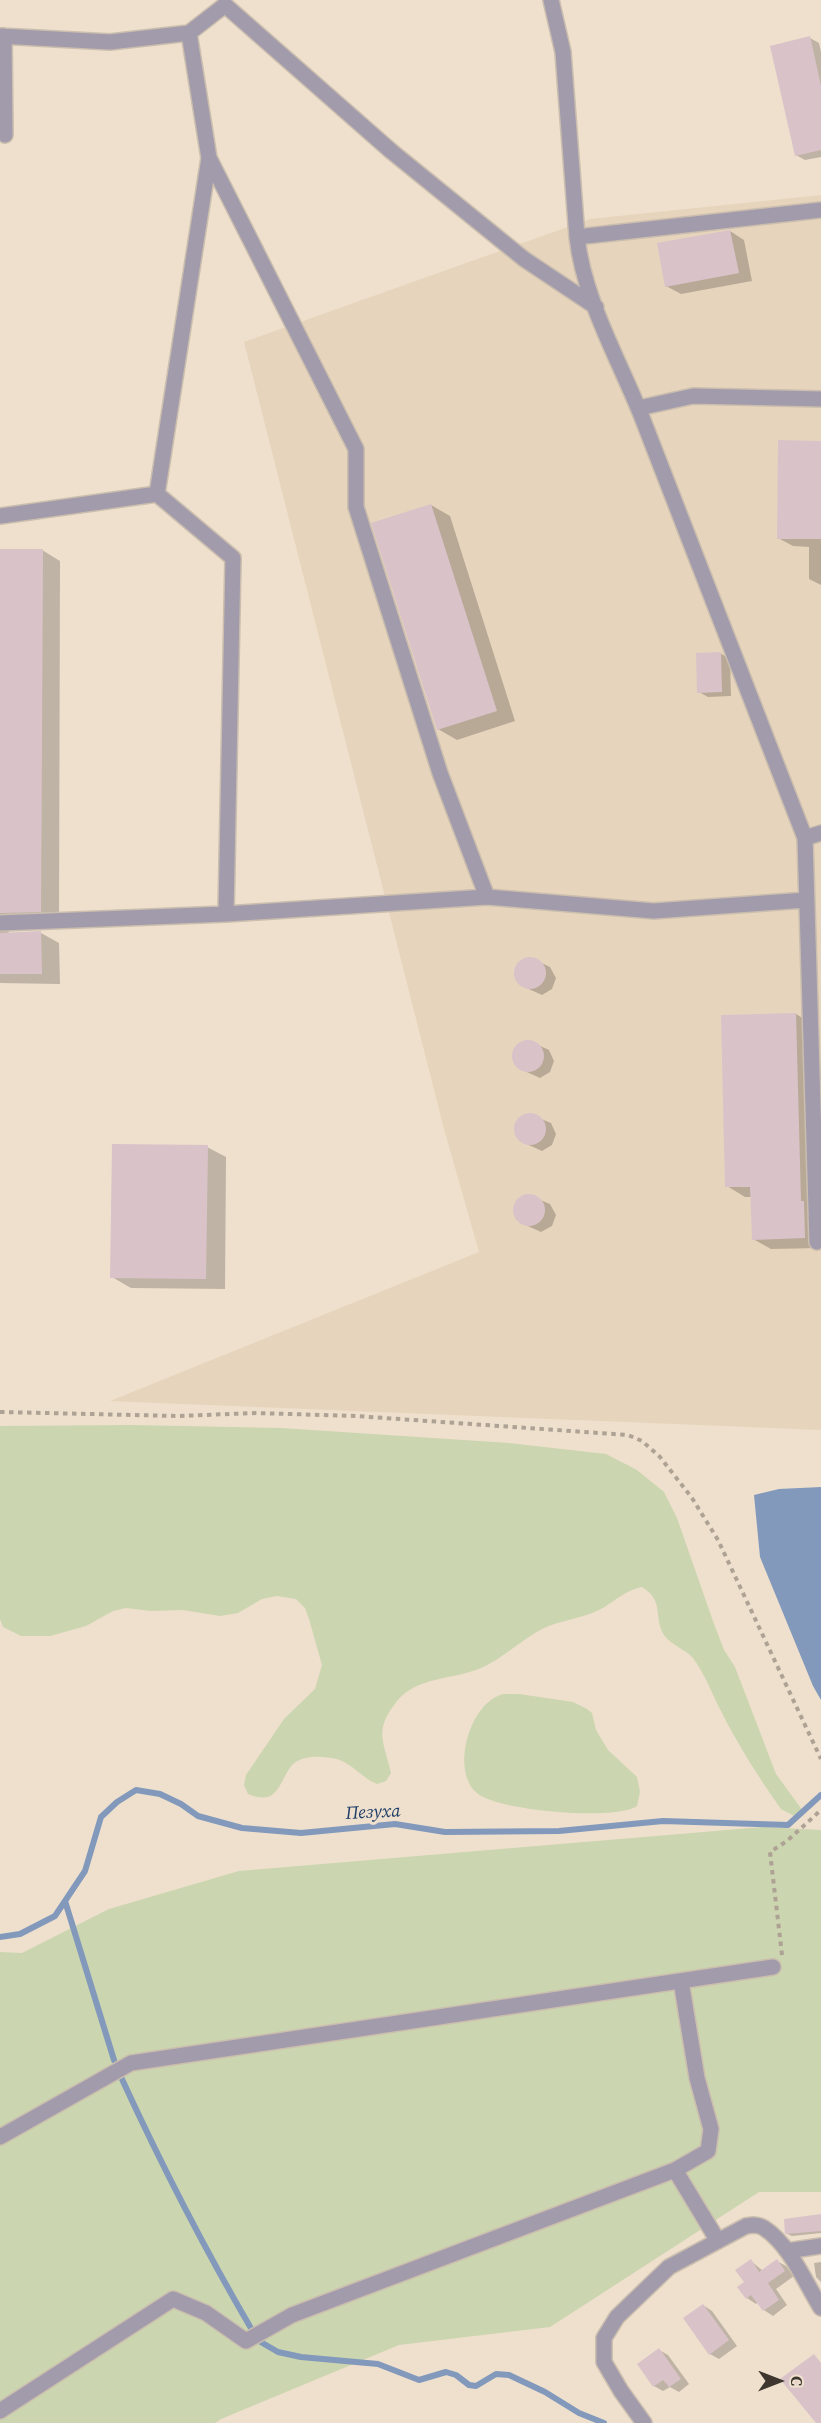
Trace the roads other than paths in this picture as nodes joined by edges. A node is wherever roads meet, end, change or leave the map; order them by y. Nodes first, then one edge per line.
1 (551, 0) edge
2 (189, 33) junction
3 (2, 36) edge
4 (5, 135) dead end
5 (209, 158) junction
6 (821, 210) edge
7 (577, 237) junction
8 (596, 307) junction
9 (821, 399) edge
10 (639, 408) junction
11 (157, 494) junction
12 (0, 516) edge
13 (821, 833) edge
14 (805, 837) junction
15 (487, 897) junction
16 (806, 900) junction
17 (226, 914) junction
18 (0, 923) edge
19 (817, 1242) dead end
20 (773, 1966) road end
21 (681, 1981) junction
22 (0, 2137) edge
23 (675, 2170) junction
24 (718, 2241) junction
25 (821, 2246) edge
26 (787, 2251) junction
27 (821, 2308) edge
28 (0, 2411) edge
29 (644, 2423) edge

1 - 7 street
2 - 3 street
2 - 5 street
2 - 8 street
3 - 4 street
5 - 11 street
5 - 15 street
6 - 7 street
7 - 8 street
8 - 10 street
9 - 10 street
10 - 14 street
11 - 12 street
11 - 17 street
13 - 14 street
14 - 16 street
15 - 16 street
15 - 17 street
16 - 19 street
17 - 18 street
20 - 21 street
21 - 22 street
21 - 23 street
23 - 24 street
23 - 28 street
24 - 26 street
24 - 29 street
25 - 26 street
26 - 27 street

